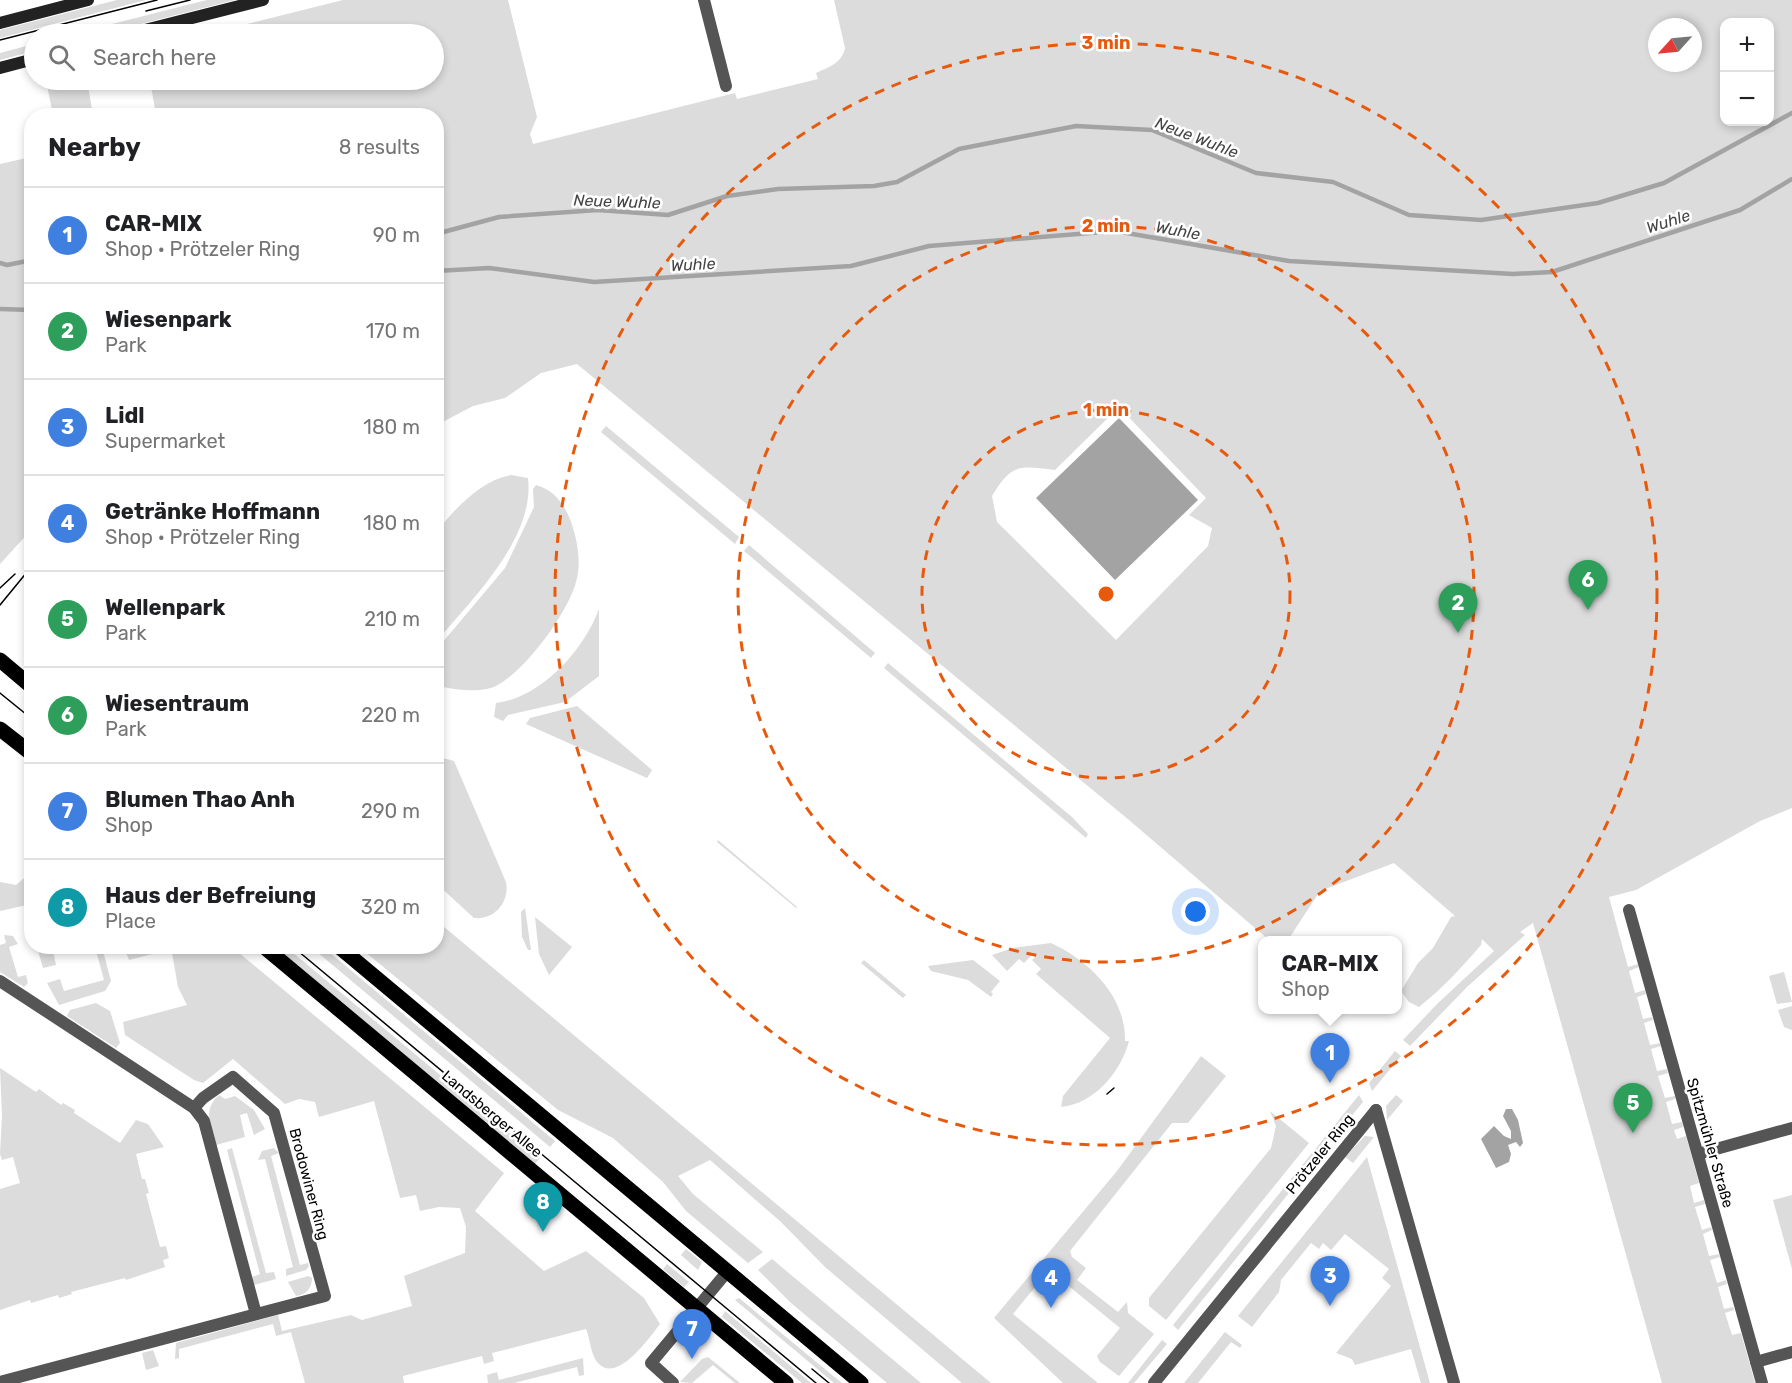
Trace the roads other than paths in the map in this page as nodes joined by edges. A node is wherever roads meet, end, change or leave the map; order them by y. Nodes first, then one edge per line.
1 (88, 0) edge
2 (264, 0) edge
3 (704, 0) edge
4 (0, 23) edge
5 (169, 24) edge
6 (24, 62) edge
7 (0, 68) edge
8 (726, 87) dead end
9 (0, 660) edge
10 (24, 680) edge
11 (0, 729) edge
12 (24, 748) edge
13 (1629, 910) dead end
14 (273, 954) edge
15 (348, 954) edge
16 (0, 981) edge
17 (194, 1108) junction
18 (1792, 1128) edge
19 (1698, 1154) junction
20 (727, 1272) junction
21 (697, 1309) junction
22 (256, 1314) junction
23 (1792, 1352) edge
24 (1756, 1362) junction
25 (0, 1382) edge
26 (673, 1383) edge
27 (786, 1383) edge
28 (861, 1383) edge
29 (1154, 1383) edge
30 (1454, 1383) edge
31 (1762, 1383) edge

1 - 4 street
2 - 5 street
3 - 8 street
6 - 7 street
9 - 10 main road
11 - 12 main road
13 - 19 street, Spitzmühler Straße
14 - 21 main road, Landsberger Allee
15 - 20 main road, Landsberger Allee
16 - 17 street
17 - 22 street
17 - 22 street, Brodowiner Ring
18 - 19 street
19 - 24 street, Spitzmühler Straße
20 - 21 street
20 - 28 main road, Landsberger Allee
21 - 26 street
21 - 27 main road, Landsberger Allee
22 - 25 street, Brodowiner Ring
23 - 24 street
24 - 31 street, Spitzmühler Straße
29 - 30 street, Prötzeler Ring

